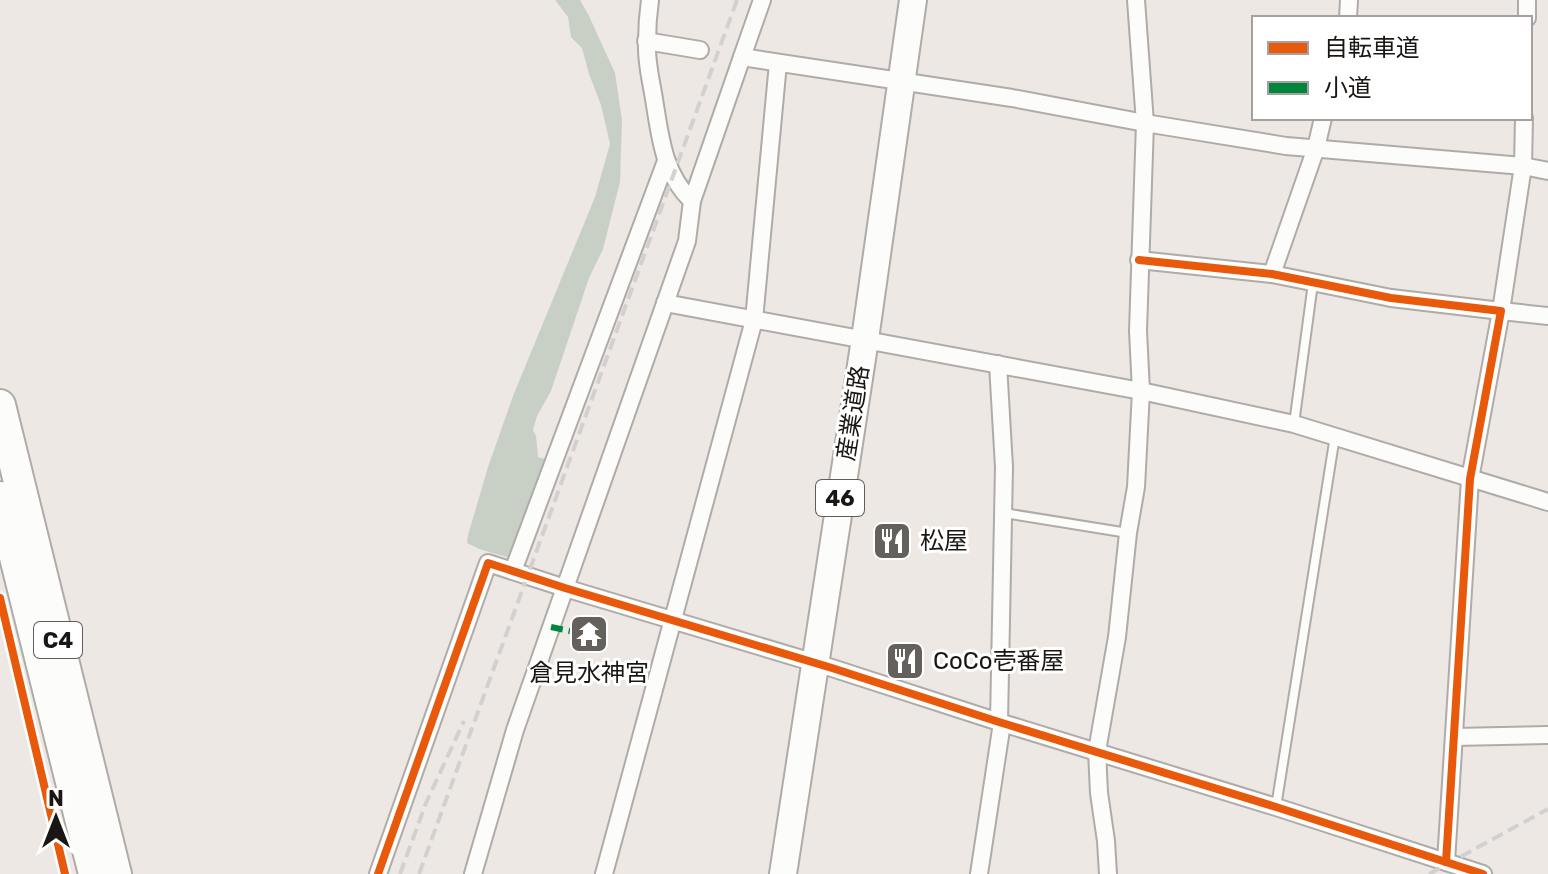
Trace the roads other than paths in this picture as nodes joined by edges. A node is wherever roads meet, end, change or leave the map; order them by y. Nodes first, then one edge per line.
1 (650, 0) edge
2 (762, 0) edge
3 (913, 0) edge
4 (1136, 0) edge
5 (646, 41) junction
6 (700, 50) dead end
7 (742, 57) junction
8 (778, 63) junction
9 (902, 82) junction
10 (1323, 120) edge
11 (1524, 120) edge
12 (1145, 123) junction
13 (1316, 148) junction
14 (666, 161) junction
15 (1523, 166) junction
16 (1548, 171) edge
17 (692, 201) junction
18 (1139, 260) junction
19 (1272, 274) junction
20 (1313, 283) junction
21 (665, 303) junction
22 (1501, 311) junction
23 (1548, 316) edge
24 (754, 320) junction
25 (865, 339) junction
26 (998, 364) junction
27 (1141, 391) junction
28 (0, 405) edge
29 (0, 424) edge
30 (1294, 424) junction
31 (1335, 435) junction
32 (1470, 479) junction
33 (0, 497) edge
34 (1548, 502) edge
35 (1004, 513) junction
36 (1128, 533) junction
37 (513, 571) junction
38 (565, 588) junction
39 (674, 619) junction
40 (815, 663) junction
41 (1000, 722) junction
42 (1548, 735) edge
43 (1454, 737) junction
44 (1097, 751) junction
45 (1276, 807) junction
46 (1446, 862) junction
47 (1471, 872) edge
48 (94, 874) edge
49 (106, 874) edge
50 (116, 874) edge
51 (378, 874) edge
52 (473, 874) edge
53 (604, 874) edge
54 (783, 874) edge
55 (979, 874) edge
56 (1108, 874) edge

1 - 5 street
2 - 7 street
3 - 9 main road, 産業道路 / 46
4 - 12 street
5 - 6 street
5 - 14 street
7 - 8 street
7 - 17 street
8 - 9 street
8 - 24 street
9 - 12 street
9 - 25 main road, 産業道路 / 46
10 - 13 street
11 - 15 street
12 - 13 street
12 - 18 street
13 - 15 street
13 - 19 street
14 - 17 street
14 - 37 street
15 - 16 street
15 - 22 street
17 - 21 street
18 - 19 street
18 - 27 street
19 - 20 street
20 - 22 street
20 - 30 lane
21 - 24 street
21 - 38 street
22 - 23 street
22 - 32 street
24 - 25 street
24 - 39 street
25 - 26 street
25 - 40 main road, 産業道路 / 46
26 - 27 street
26 - 35 street
27 - 30 street
27 - 36 street
28 - 50 highway, C4
29 - 49 street
30 - 31 street
31 - 32 street
31 - 45 lane
32 - 34 street
32 - 43 street
33 - 48 highway, C4
35 - 36 lane
35 - 41 street
36 - 44 street
37 - 38 street
37 - 51 street
38 - 39 street
38 - 52 street
39 - 40 street
39 - 53 street
40 - 41 street
40 - 54 main road, 産業道路 / 46
41 - 44 street
41 - 55 street
42 - 43 street
43 - 46 street
44 - 45 street
44 - 56 street
45 - 46 street
46 - 47 street

